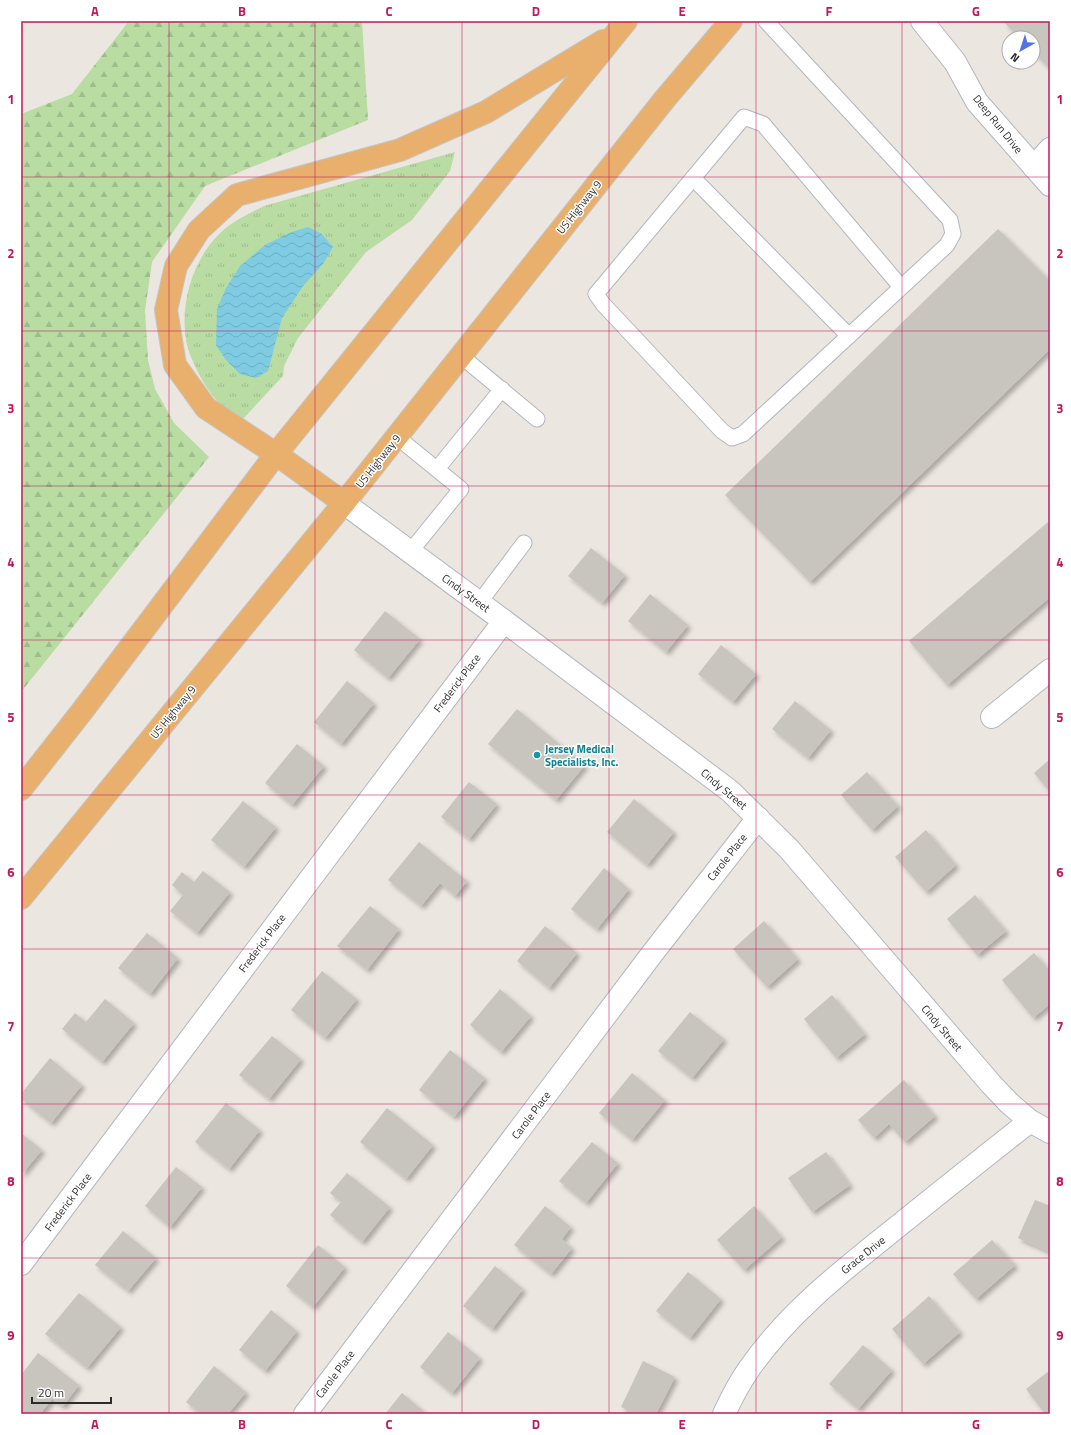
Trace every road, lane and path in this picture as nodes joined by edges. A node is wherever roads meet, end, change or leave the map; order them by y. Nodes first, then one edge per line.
1 (731, 21) edge
2 (766, 21) edge
3 (922, 21) edge
4 (621, 27) edge
5 (1050, 149) edge
6 (1034, 167) junction
7 (693, 178) junction
8 (1050, 185) edge
9 (902, 287) junction
10 (849, 336) junction
11 (461, 356) junction
12 (502, 389) junction
13 (537, 419) dead end
14 (397, 437) junction
15 (276, 454) junction
16 (437, 469) junction
17 (344, 503) junction
18 (524, 543) dead end
19 (410, 552) junction
20 (479, 602) junction
21 (504, 621) junction
22 (1050, 670) edge
23 (83, 710) junction
24 (992, 717) dead end
25 (21, 775) edge
26 (21, 789) edge
27 (758, 818) junction
28 (21, 898) edge
29 (1030, 1121) junction
30 (1050, 1132) edge
31 (21, 1264) edge
32 (305, 1414) edge
33 (724, 1414) edge

1 - 11 highway, US Highway 9
2 - 9 lane
3 - 6 street, Deep Run Drive
4 - 15 highway
4 - 15 highway
5 - 6 street
6 - 8 street, Deep Run Drive
7 - 9 lane
7 - 10 lane
7 - 10 lane
9 - 10 lane
11 - 12 lane
11 - 14 highway, US Highway 9
12 - 13 lane
12 - 16 lane
14 - 16 lane
14 - 17 highway, US Highway 9
15 - 17 highway
15 - 23 highway
16 - 19 lane
17 - 19 street, Cindy Street
17 - 28 highway, US Highway 9
18 - 20 lane
19 - 20 street, Cindy Street
20 - 21 street, Cindy Street
21 - 27 street, Cindy Street
21 - 31 street, Frederick Place
22 - 24 street
23 - 25 highway
23 - 26 highway
27 - 29 street, Cindy Street
27 - 32 street, Carole Place
29 - 30 street, Cindy Street
29 - 33 street, Grace Drive

